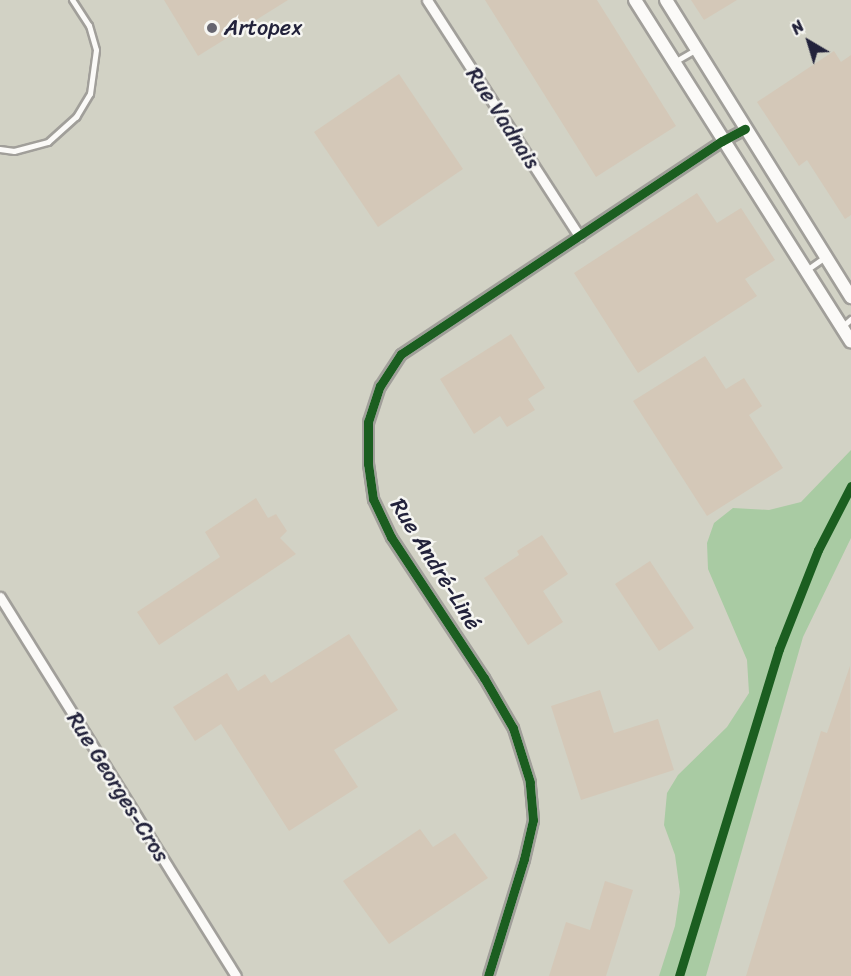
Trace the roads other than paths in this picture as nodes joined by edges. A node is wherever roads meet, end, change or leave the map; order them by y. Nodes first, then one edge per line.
1 (72, 0) edge
2 (427, 0) edge
3 (635, 0) edge
4 (666, 0) edge
5 (696, 49) junction
6 (674, 63) junction
7 (745, 129) junction
8 (722, 141) junction
9 (0, 149) edge
10 (579, 236) junction
11 (825, 256) junction
12 (806, 271) junction
13 (851, 297) edge
14 (846, 323) edge
15 (851, 342) edge
16 (0, 597) edge
17 (236, 976) edge
18 (488, 976) edge

1 - 9 lane
2 - 10 street, Rue Vadnais
3 - 6 street
4 - 5 street
5 - 6 lane
5 - 7 street
6 - 8 street
7 - 8 street, Rue André-Liné
7 - 11 street
8 - 10 street, Rue André-Liné
8 - 12 street
10 - 18 street, Rue André-Liné
11 - 12 lane
11 - 13 street
12 - 14 street
14 - 15 street
16 - 17 street, Rue Georges-Cros

